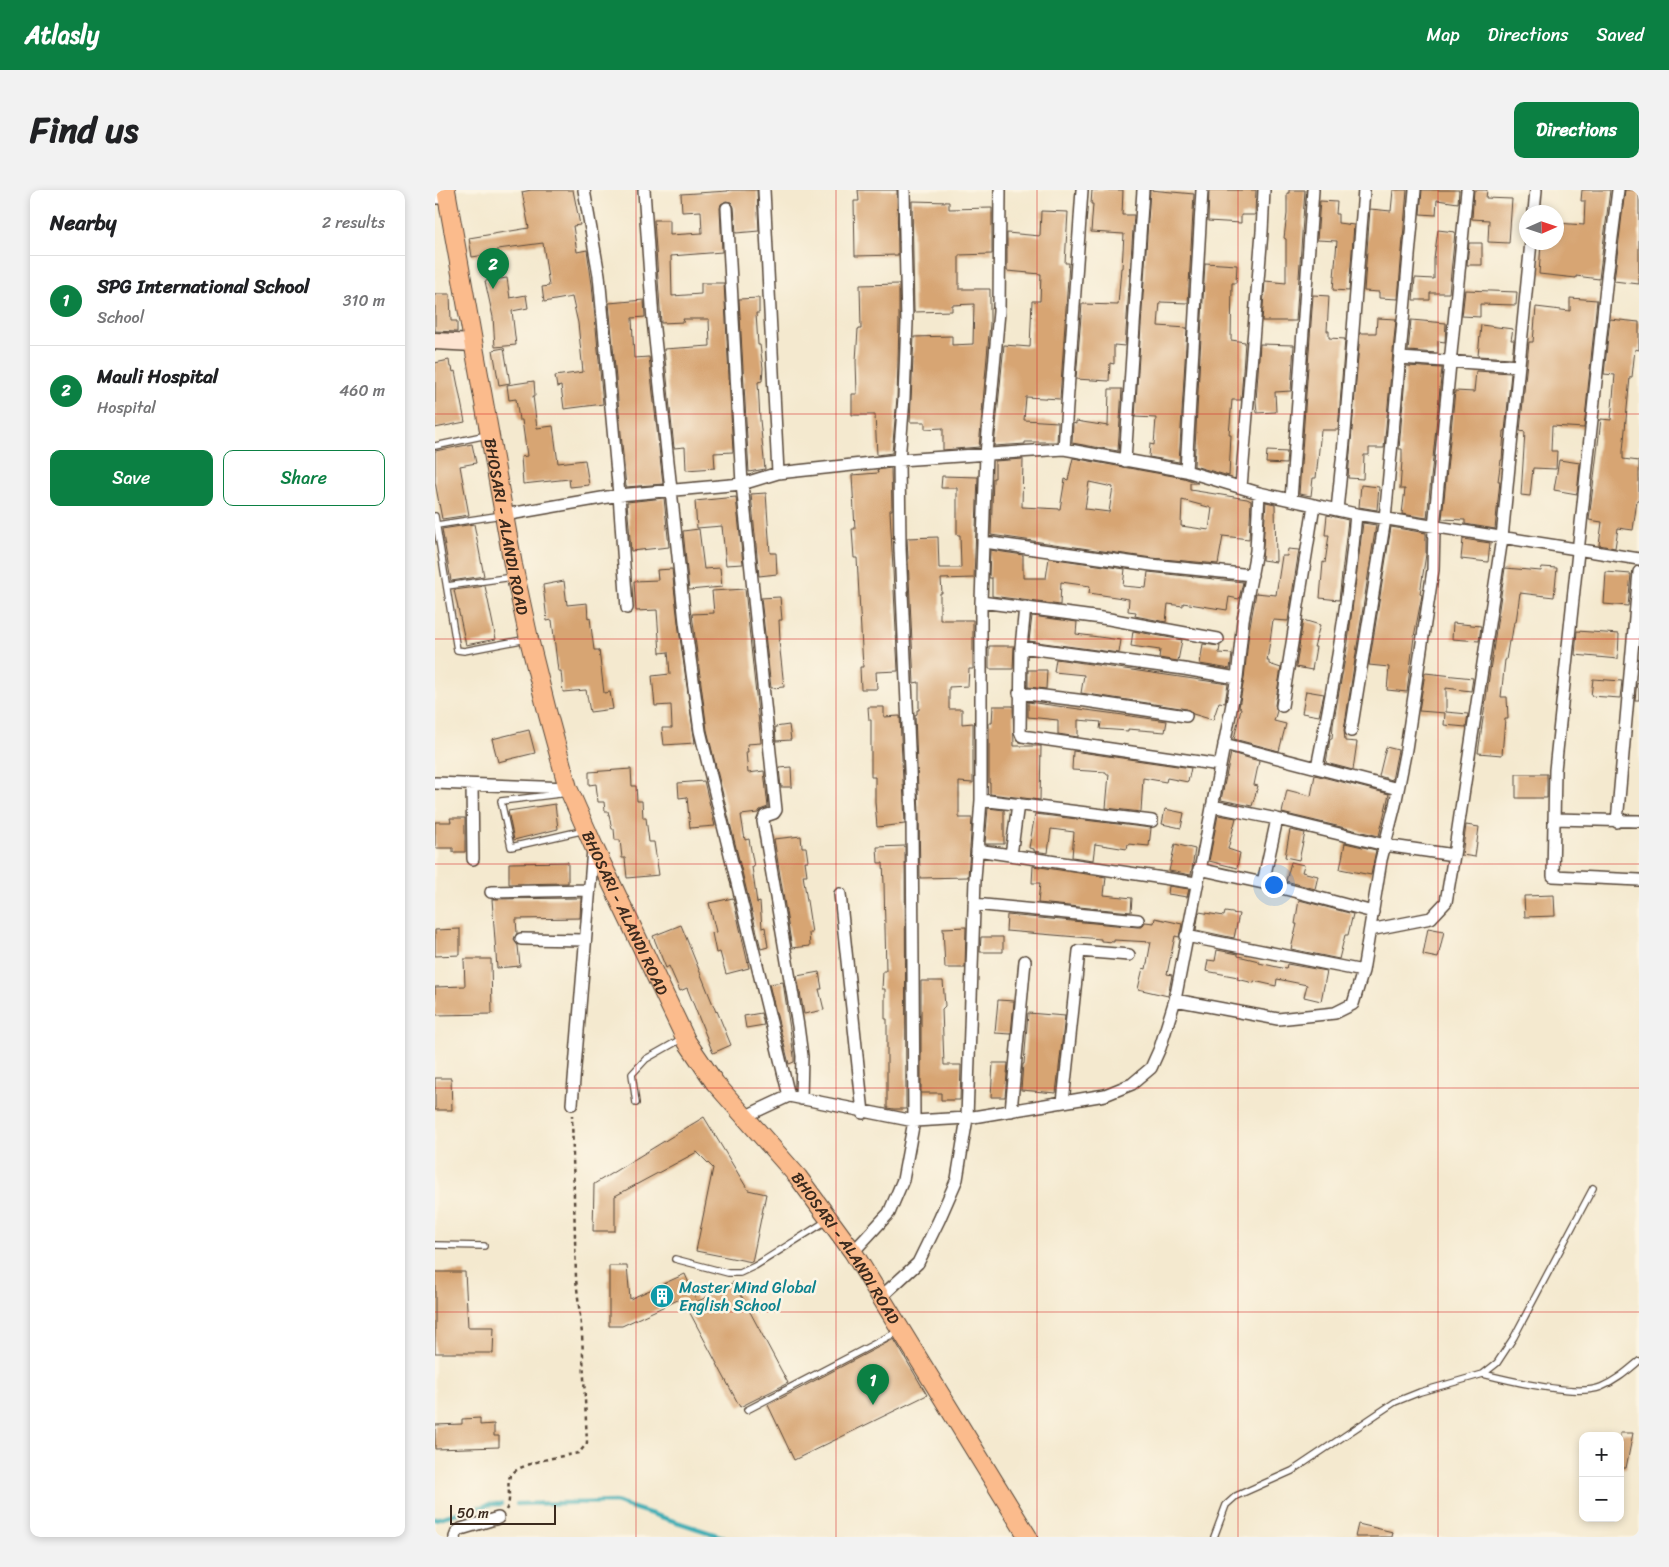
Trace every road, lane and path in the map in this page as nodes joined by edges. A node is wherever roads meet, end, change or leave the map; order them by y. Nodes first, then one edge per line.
1 (584, 190) edge
2 (644, 190) edge
3 (764, 190) edge
4 (904, 190) edge
5 (1001, 190) edge
6 (1082, 190) edge
7 (1143, 190) edge
8 (1202, 190) edge
9 (1264, 190) edge
10 (1313, 190) edge
11 (1364, 190) edge
12 (1415, 190) edge
13 (1467, 190) edge
14 (1536, 190) edge
15 (1618, 190) edge
16 (443, 195) edge
17 (1535, 205) edge
18 (727, 208) dead end
19 (1530, 250) edge
20 (435, 340) edge
21 (473, 343) junction
22 (1400, 358) junction
23 (1451, 362) junction
24 (1519, 366) junction
25 (489, 435) junction
26 (435, 446) edge
27 (1065, 449) junction
28 (987, 454) junction
29 (899, 460) junction
30 (1125, 461) junction
31 (1187, 471) junction
32 (778, 473) junction
33 (742, 484) junction
34 (1241, 487) junction
35 (671, 489) junction
36 (1259, 493) junction
37 (619, 495) junction
38 (1291, 500) junction
39 (1315, 505) junction
40 (1337, 510) junction
41 (1356, 514) junction
42 (504, 515) junction
43 (435, 516) edge
44 (1385, 518) junction
45 (437, 525) junction
46 (1434, 527) junction
47 (1502, 538) junction
48 (984, 542) junction
49 (1579, 550) junction
50 (1639, 560) edge
51 (1639, 572) edge
52 (1252, 575) junction
53 (515, 577) junction
54 (447, 586) junction
55 (981, 602) junction
56 (1025, 607) junction
57 (627, 608) dead end
58 (529, 639) junction
59 (1217, 639) dead end
60 (1021, 648) junction
61 (1237, 678) junction
62 (1019, 693) junction
63 (1282, 706) dead end
64 (1186, 716) dead end
65 (1351, 731) dead end
66 (1224, 744) junction
67 (1220, 764) junction
68 (1317, 768) junction
69 (435, 783) edge
70 (471, 784) junction
71 (1398, 789) junction
72 (569, 790) junction
73 (981, 800) junction
74 (1018, 804) junction
75 (1212, 806) junction
76 (1277, 819) junction
77 (1554, 819) junction
78 (1152, 820) dead end
79 (1617, 822) junction
80 (1639, 822) edge
81 (586, 830) junction
82 (1385, 845) junction
83 (593, 847) junction
84 (977, 850) junction
85 (1011, 855) junction
86 (1454, 855) junction
87 (473, 859) dead end
88 (1199, 869) junction
89 (1639, 880) edge
90 (1196, 883) junction
91 (1263, 883) junction
92 (590, 890) junction
93 (491, 892) dead end
94 (840, 894) dead end
95 (974, 904) junction
96 (1373, 912) junction
97 (1138, 920) dead end
98 (1370, 930) junction
99 (1186, 936) junction
100 (521, 939) dead end
101 (585, 940) junction
102 (1129, 955) dead end
103 (1025, 961) dead end
104 (1363, 971) junction
105 (1175, 1000) junction
106 (685, 1037) junction
107 (789, 1096) junction
108 (801, 1099) junction
109 (1063, 1102) junction
110 (636, 1103) dead end
111 (572, 1104) joint
112 (1011, 1111) junction
113 (863, 1112) junction
114 (744, 1117) junction
115 (967, 1118) junction
116 (914, 1122) junction
117 (1593, 1188) dead end
118 (830, 1219) junction
119 (435, 1245) edge
120 (485, 1246) dead end
121 (853, 1252) junction
122 (675, 1259) dead end
123 (881, 1297) junction
124 (901, 1330) junction
125 (1639, 1361) edge
126 (1483, 1374) junction
127 (747, 1410) dead end
128 (499, 1518) joint
129 (455, 1537) edge
130 (1028, 1537) edge
131 (1214, 1537) edge

1 - 37 street
2 - 35 street
3 - 32 street
4 - 29 street
5 - 28 street
6 - 27 street
7 - 30 street
8 - 31 street
9 - 34 street
10 - 38 street
11 - 40 street
12 - 22 street
13 - 23 street
14 - 17 street
15 - 49 street
16 - 21 main road, BHOSARI - ALANDI ROAD
18 - 33 street
19 - 24 street
20 - 21 street
21 - 25 main road, BHOSARI - ALANDI ROAD
22 - 23 street
22 - 44 street
23 - 24 street
23 - 46 street
24 - 47 street
25 - 26 lane
25 - 42 main road, BHOSARI - ALANDI ROAD
27 - 28 street
27 - 30 street
28 - 29 street
28 - 48 street
29 - 32 street
29 - 116 street
30 - 31 street
31 - 34 street
32 - 33 street
33 - 35 street
33 - 108 street
34 - 36 street
35 - 37 street
35 - 107 street
36 - 38 street
36 - 52 street
37 - 42 street
37 - 57 street
38 - 39 street
39 - 40 street
39 - 63 street
40 - 41 street
41 - 44 street
41 - 68 street
42 - 45 lane
42 - 53 main road, BHOSARI - ALANDI ROAD
43 - 45 lane
44 - 46 street
44 - 65 street
45 - 54 lane
46 - 47 street
46 - 71 street
47 - 49 street
47 - 86 street
48 - 52 street
48 - 55 street
49 - 50 street
49 - 77 street
51 - 79 street
52 - 61 street
53 - 54 lane
53 - 58 main road, BHOSARI - ALANDI ROAD
54 - 58 lane
55 - 56 street
55 - 73 street
56 - 59 street
56 - 60 street
58 - 72 main road, BHOSARI - ALANDI ROAD
60 - 61 street
60 - 62 street
61 - 66 street
62 - 64 street
62 - 67 street
66 - 67 street
66 - 68 street
67 - 75 street
68 - 71 street
69 - 70 street
70 - 72 street
70 - 87 street
71 - 82 street
72 - 81 main road, BHOSARI - ALANDI ROAD
72 - 81 lane
73 - 74 street
73 - 84 street
74 - 78 street
74 - 85 street
75 - 76 street
75 - 88 street
76 - 82 street
76 - 91 street
77 - 79 street
77 - 89 street
79 - 80 street
81 - 83 main road, BHOSARI - ALANDI ROAD
82 - 86 street
82 - 96 street
83 - 92 street
83 - 106 main road, BHOSARI - ALANDI ROAD
84 - 85 street
84 - 95 street
85 - 90 street
86 - 98 street
88 - 90 street
88 - 91 street
90 - 99 street
91 - 96 street
92 - 93 street
92 - 101 street
94 - 113 street
95 - 97 street
95 - 115 street
96 - 98 street
98 - 104 street
99 - 104 street
99 - 105 street
100 - 101 street
101 - 111 street
102 - 109 street
103 - 112 street
104 - 105 street
105 - 109 street
106 - 110 lane
106 - 114 main road, BHOSARI - ALANDI ROAD
107 - 108 street
107 - 114 street
108 - 113 street
109 - 112 street
111 - 128 path
112 - 115 street
113 - 116 street
114 - 118 main road, BHOSARI - ALANDI ROAD
115 - 116 street
115 - 123 street
116 - 121 street
117 - 126 lane
118 - 121 main road, BHOSARI - ALANDI ROAD
118 - 122 lane
119 - 120 lane
121 - 123 main road, BHOSARI - ALANDI ROAD
123 - 124 main road, BHOSARI - ALANDI ROAD
124 - 127 lane
124 - 130 main road, BHOSARI - ALANDI ROAD
125 - 126 lane
126 - 131 lane
128 - 129 street

